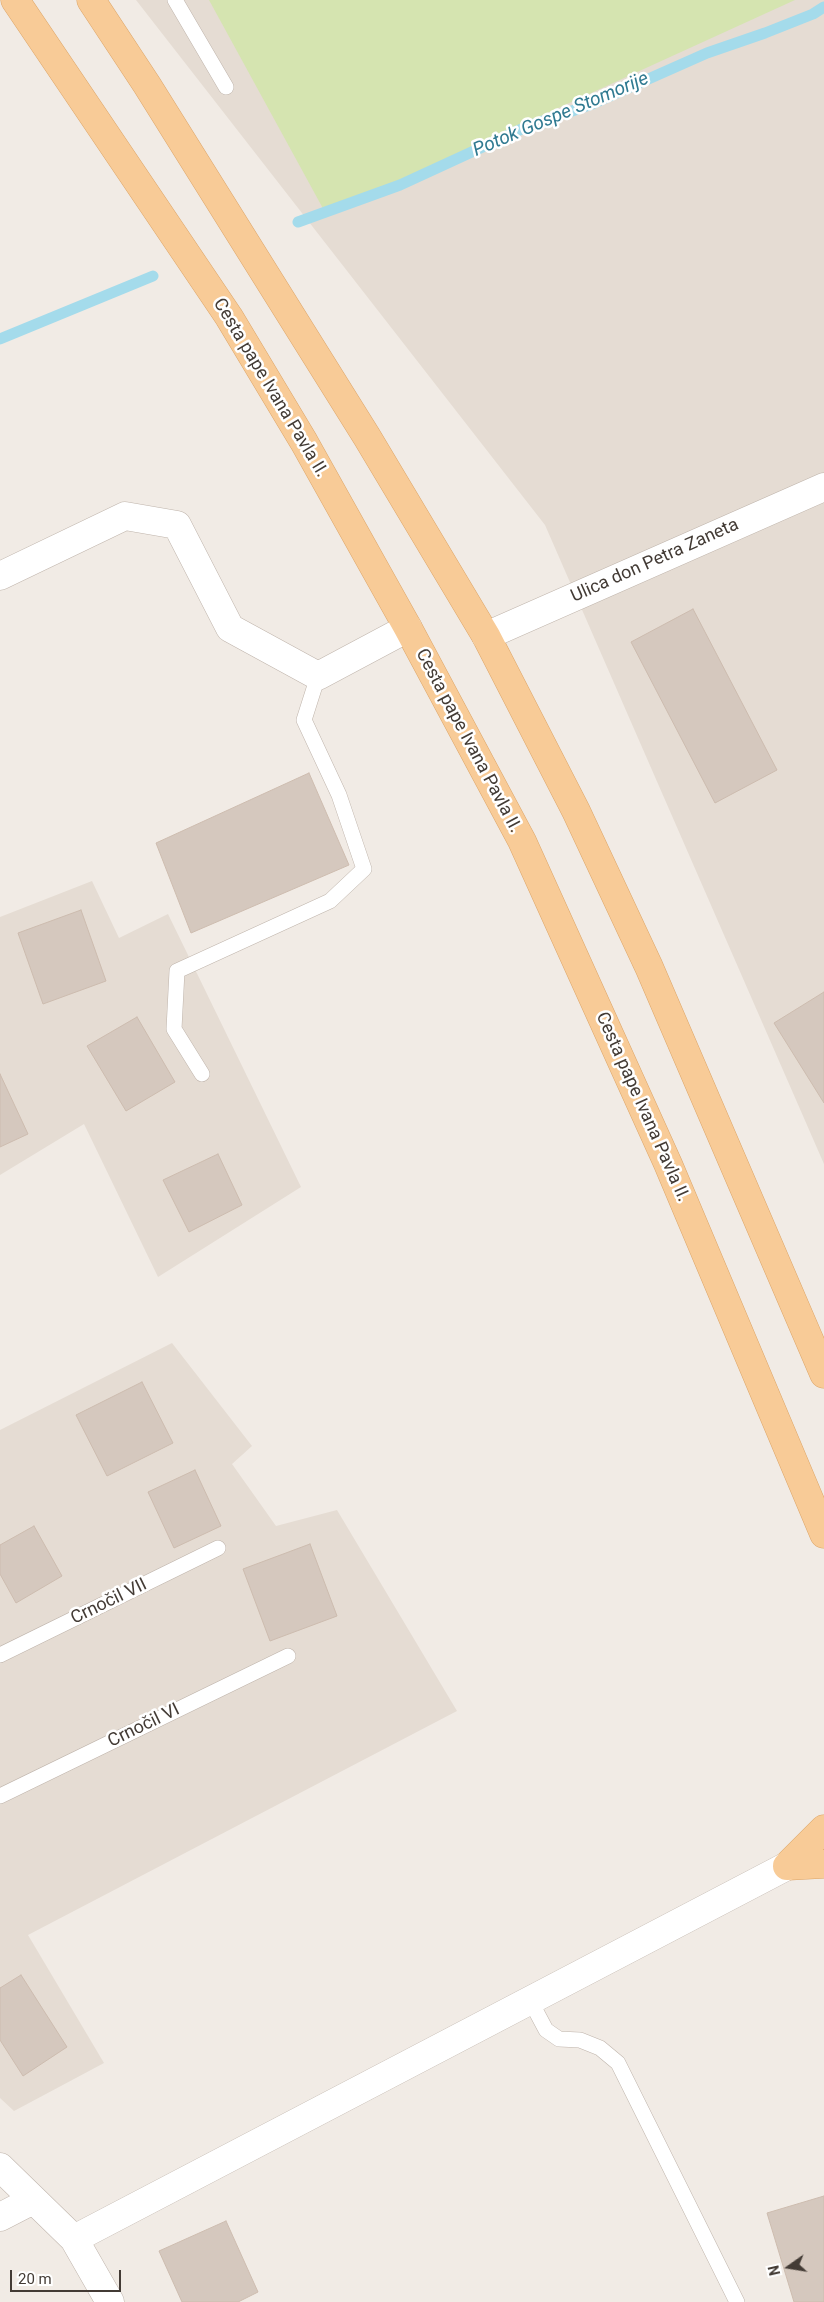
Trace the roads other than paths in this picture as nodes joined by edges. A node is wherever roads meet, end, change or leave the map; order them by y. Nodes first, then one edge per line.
1 (5, 0) edge
2 (15, 0) edge
3 (91, 0) edge
4 (176, 0) edge
5 (0, 3) edge
6 (226, 87) dead end
7 (824, 487) edge
8 (0, 576) edge
9 (408, 628) junction
10 (486, 636) junction
11 (318, 676) junction
12 (202, 1074) dead end
13 (824, 1374) edge
14 (824, 1534) edge
15 (218, 1548) dead end
16 (0, 1655) edge
17 (288, 1656) dead end
18 (0, 1796) edge
19 (824, 1829) edge
20 (824, 1864) edge
21 (787, 1866) junction
22 (530, 2000) junction
23 (0, 2168) edge
24 (32, 2200) junction
25 (0, 2217) edge
26 (74, 2239) junction
27 (110, 2302) edge
28 (737, 2302) edge

1 - 5 lane
2 - 9 main road, Cesta pape Ivana Pavla II.
3 - 10 main road
4 - 6 lane
7 - 10 street, Ulica don Petra Zaneta
8 - 11 street
9 - 11 street
9 - 14 main road, Cesta pape Ivana Pavla II.
10 - 13 main road
11 - 12 lane
15 - 16 lane, Crnočil VII
17 - 18 lane, Crnočil VI
19 - 21 main road
20 - 21 main road
21 - 22 street
22 - 26 street
22 - 28 lane
23 - 24 street
24 - 25 street
24 - 26 street
26 - 27 street

